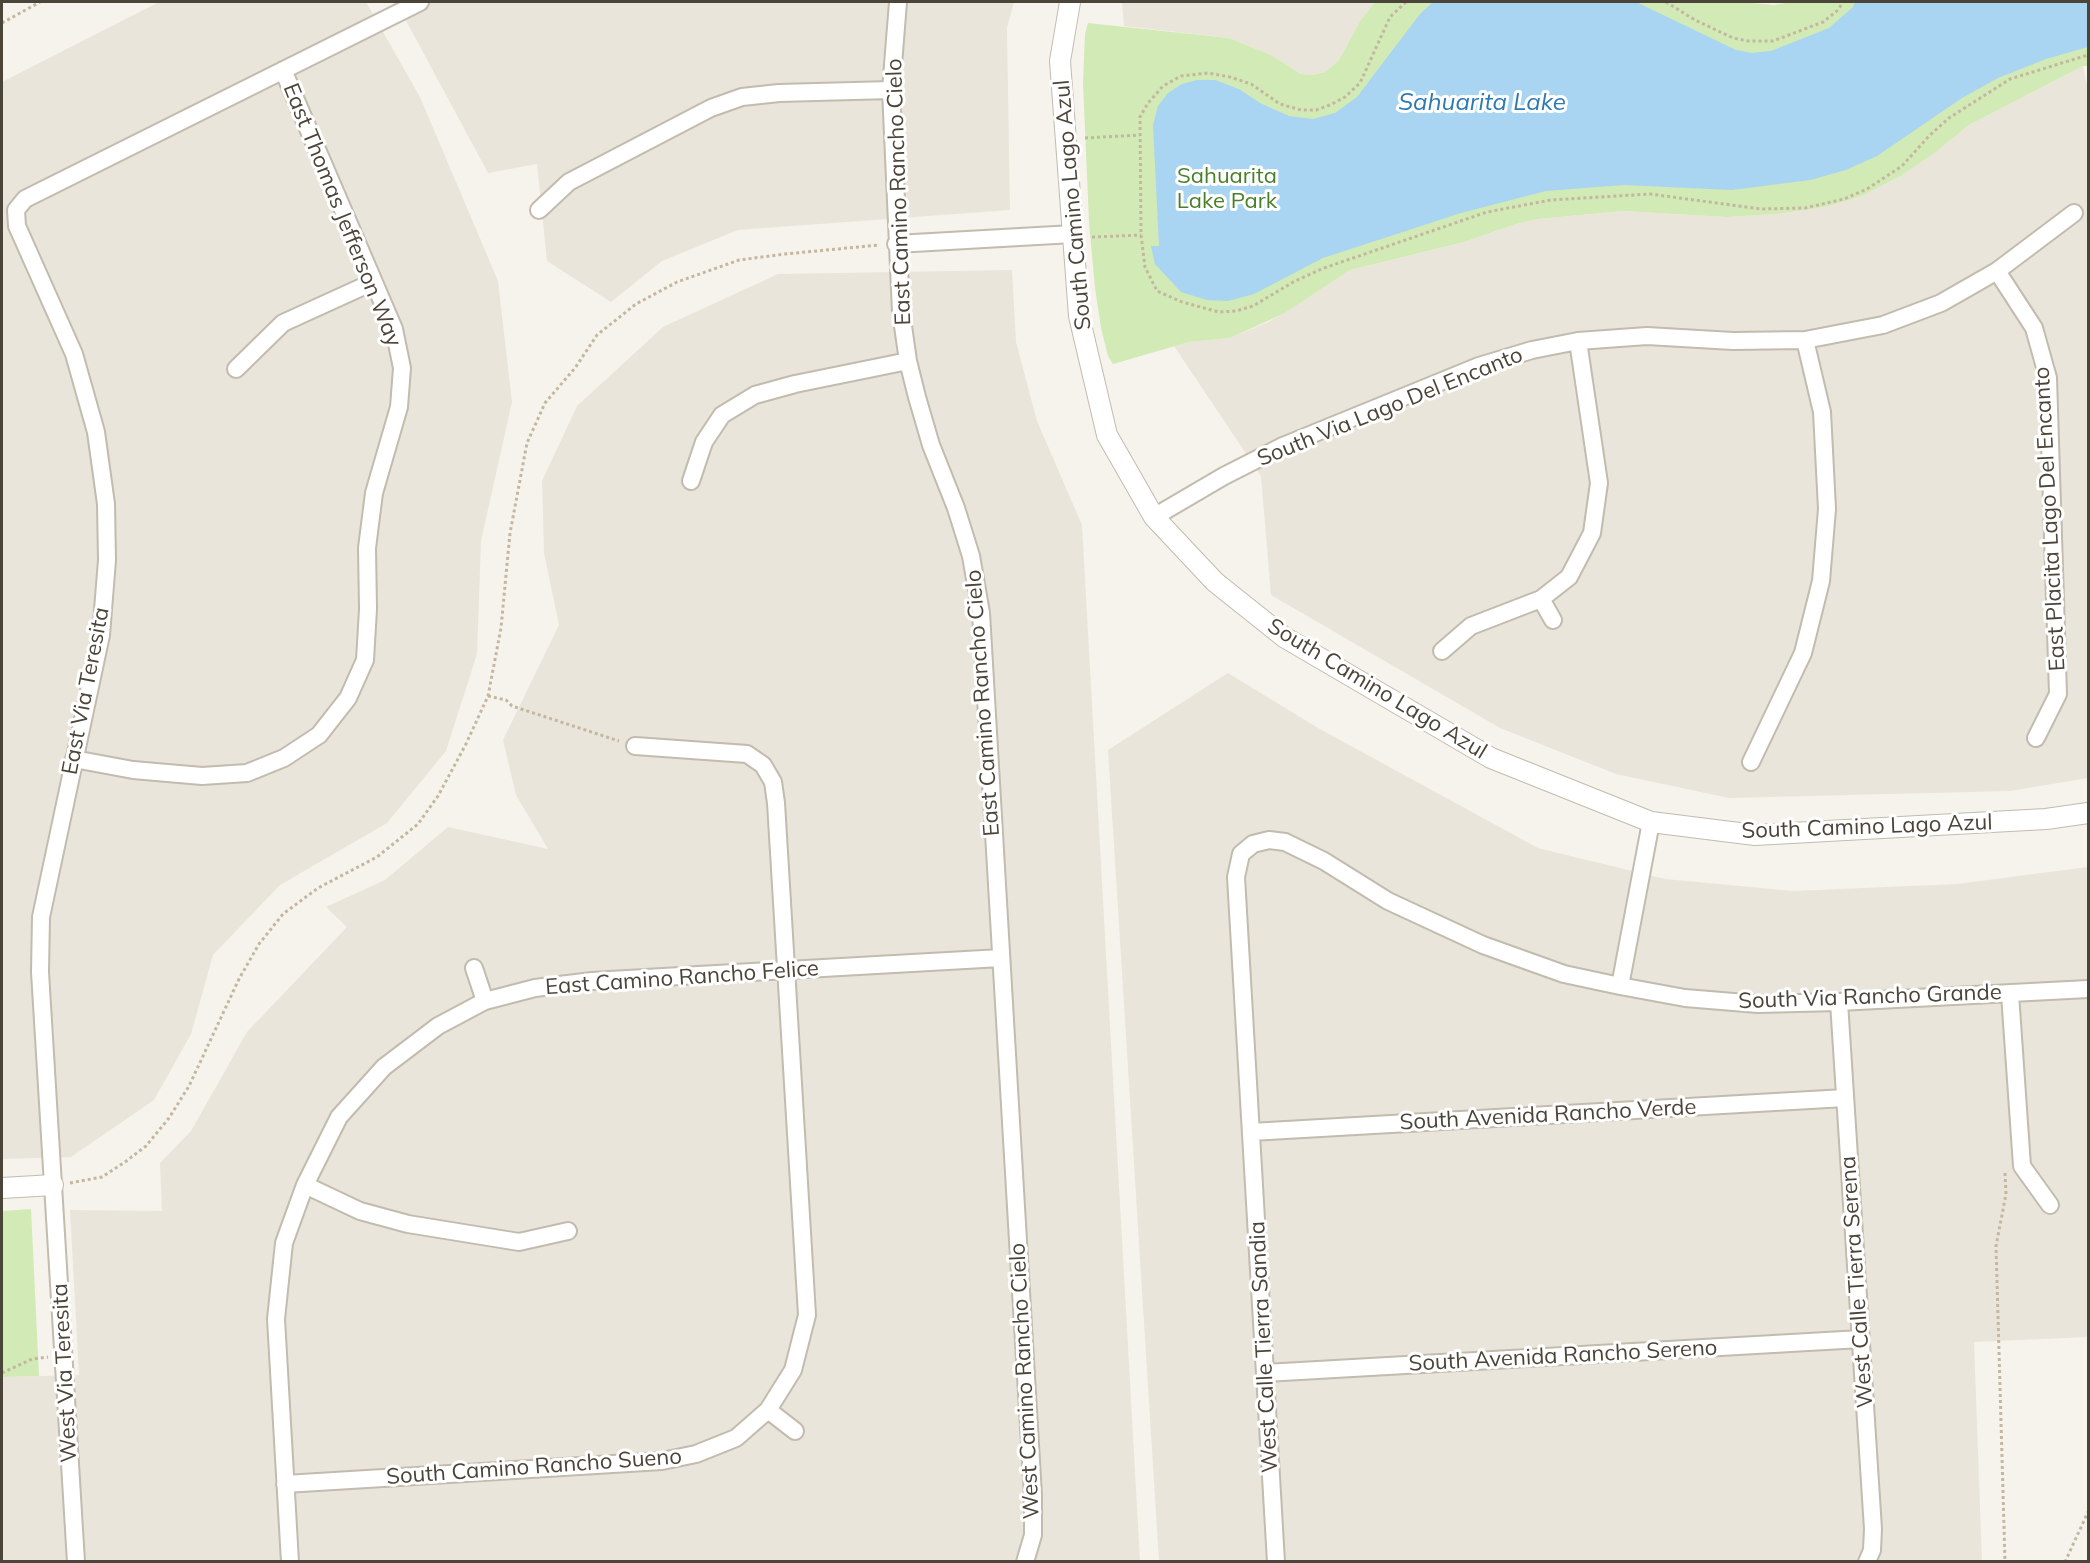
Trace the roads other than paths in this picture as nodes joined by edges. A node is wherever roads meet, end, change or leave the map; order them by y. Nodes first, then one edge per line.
1 (420, 2) edge
2 (898, 2) edge
3 (1070, 2) edge
4 (283, 70) junction
5 (891, 90) junction
6 (539, 210) dead end
7 (2073, 213) dead end
8 (1073, 236) junction
9 (896, 244) junction
10 (1997, 272) junction
11 (373, 282) junction
12 (1805, 340) junction
13 (1578, 341) junction
14 (908, 361) junction
15 (236, 369) dead end
16 (691, 481) dead end
17 (1154, 517) junction
18 (1541, 599) junction
19 (1553, 620) dead end
20 (1442, 651) dead end
21 (2036, 738) dead end
22 (634, 746) road end
23 (74, 759) junction
24 (1751, 762) dead end
25 (2088, 813) edge
26 (1651, 822) junction
27 (1253, 844) joint
28 (1001, 958) junction
29 (474, 968) dead end
30 (786, 970) junction
31 (1620, 986) junction
32 (2088, 988) edge
33 (2010, 994) junction
34 (485, 1000) junction
35 (1839, 1002) junction
36 (1845, 1098) junction
37 (1251, 1132) junction
38 (53, 1185) junction
39 (304, 1185) junction
40 (2, 1188) edge
41 (1016, 1199) joint
42 (2050, 1205) dead end
43 (568, 1231) dead end
44 (1861, 1339) junction
45 (1265, 1373) junction
46 (768, 1410) junction
47 (795, 1431) dead end
48 (285, 1484) junction
49 (76, 1562) edge
50 (290, 1562) edge
51 (1024, 1562) edge
52 (1276, 1562) edge
53 (1867, 1562) edge

1 - 4 street
2 - 5 street, East Camino Rancho Cielo
3 - 8 street, South Camino Lago Azul
4 - 11 street, East Thomas Jefferson Way
4 - 23 street, East Via Teresita
5 - 6 street
5 - 9 street, East Camino Rancho Cielo
7 - 10 street, South Via Lago Del Encanto
8 - 9 street
8 - 17 street, South Camino Lago Azul
9 - 14 street, East Camino Rancho Cielo
10 - 12 street, South Via Lago Del Encanto
10 - 21 street, East Placita Lago Del Encanto
11 - 15 street
11 - 23 street, East Thomas Jefferson Way
12 - 13 street, South Via Lago Del Encanto
12 - 24 street
13 - 17 street, South Via Lago Del Encanto
13 - 18 street
14 - 16 street
14 - 28 street, East Camino Rancho Cielo
17 - 26 street, South Camino Lago Azul
18 - 19 street
18 - 20 street
22 - 30 street, South Camino Rancho Sueno
23 - 38 street, East Via Teresita
25 - 26 street, South Camino Lago Azul
26 - 31 street
27 - 31 street, South Via Rancho Grande
27 - 37 street, West Calle Tierra Sandia
28 - 30 street, East Camino Rancho Felice
28 - 41 street, East Camino Rancho Cielo
29 - 34 street
30 - 34 street, East Camino Rancho Felice
30 - 46 street, South Camino Rancho Sueno
31 - 35 street, South Via Rancho Grande
32 - 33 street, South Via Rancho Grande
33 - 35 street, South Via Rancho Grande
33 - 42 street
34 - 39 street, East Camino Rancho Felice
35 - 36 street, West Calle Tierra Serena
36 - 37 street, South Avenida Rancho Verde
36 - 44 street, West Calle Tierra Serena
37 - 45 street, West Calle Tierra Sandia
38 - 40 street
38 - 49 street, West Via Teresita
39 - 43 street
39 - 48 street, East Camino Rancho Felice
41 - 51 street, West Camino Rancho Cielo
44 - 45 street, South Avenida Rancho Sereno
44 - 53 street, West Calle Tierra Serena
45 - 52 street, West Calle Tierra Sandia
46 - 47 street
46 - 48 street, South Camino Rancho Sueno
48 - 50 street, East Camino Rancho Felice

